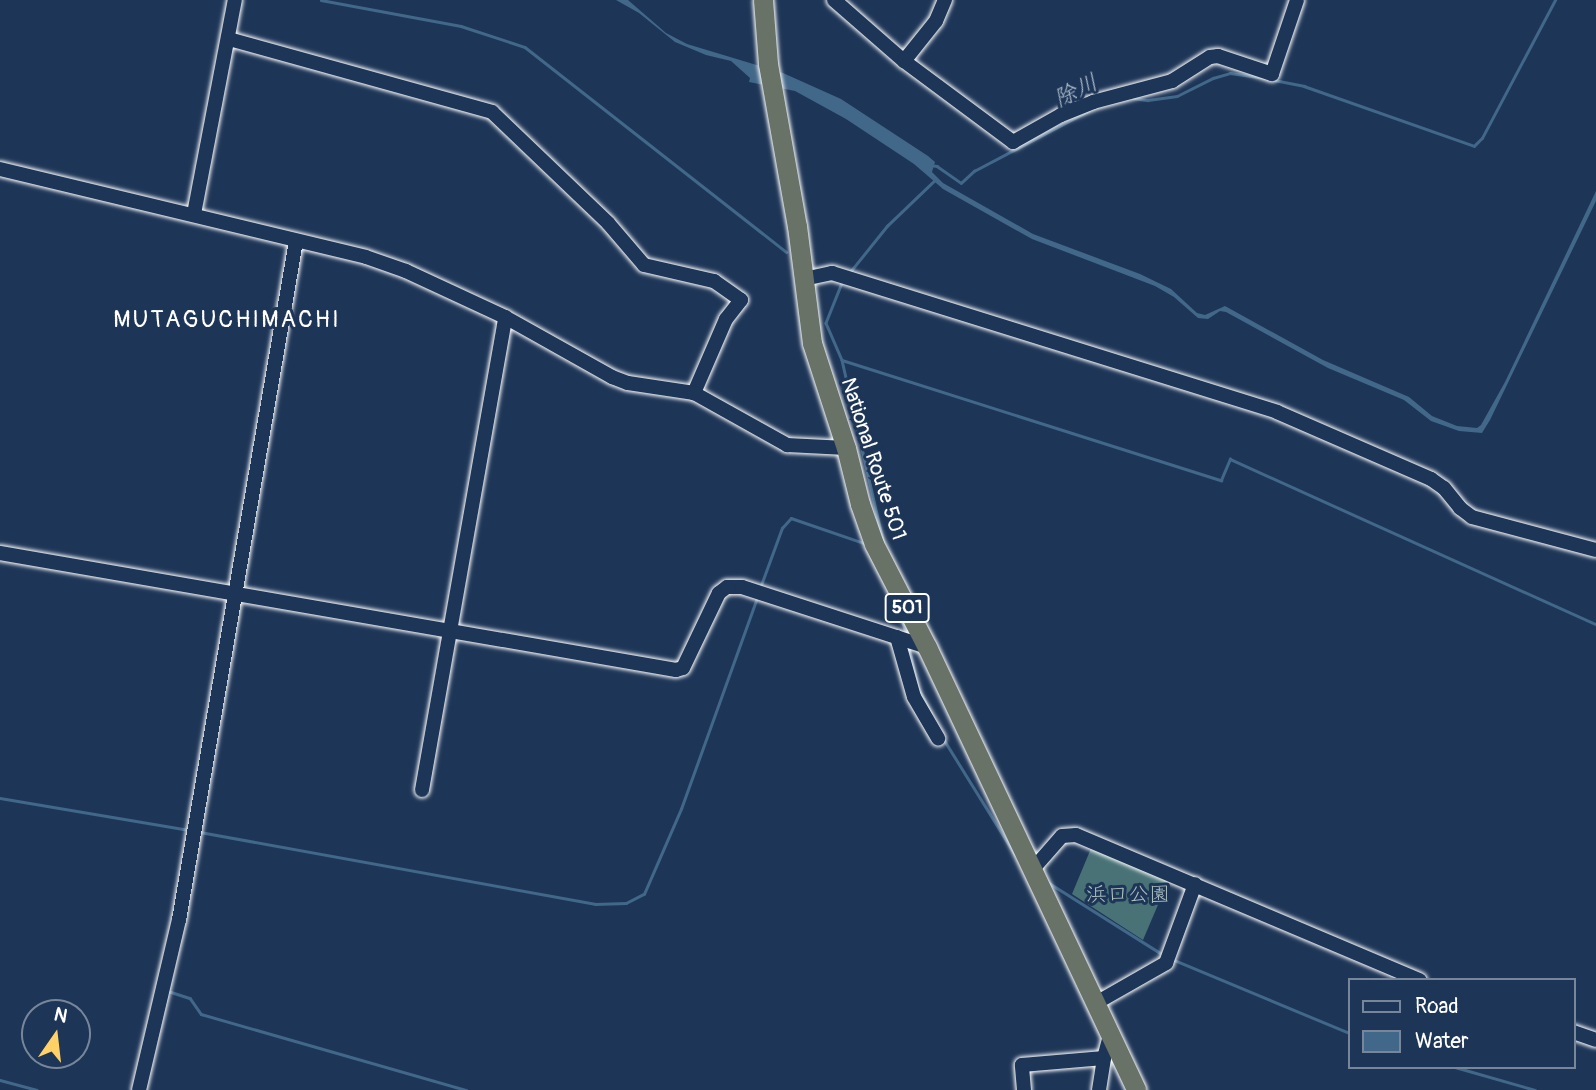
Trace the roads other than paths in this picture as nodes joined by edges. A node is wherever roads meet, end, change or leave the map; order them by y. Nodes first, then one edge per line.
1 (235, 0) edge
2 (763, 0) edge
3 (834, 0) edge
4 (945, 0) edge
5 (1297, 0) edge
6 (229, 39) junction
7 (904, 61) junction
8 (0, 169) edge
9 (194, 214) junction
10 (296, 241) junction
11 (804, 279) junction
12 (505, 317) junction
13 (694, 393) junction
14 (846, 448) junction
15 (1596, 550) edge
16 (0, 553) edge
17 (236, 592) junction
18 (451, 631) junction
19 (897, 636) junction
20 (927, 647) junction
21 (938, 738) dead end
22 (422, 790) dead end
23 (1033, 869) junction
24 (1195, 884) junction
25 (1415, 978) edge
26 (1096, 1003) junction
27 (1575, 1033) edge
28 (1110, 1035) junction
29 (1596, 1040) edge
30 (1104, 1058) junction
31 (139, 1090) edge
32 (1024, 1090) edge
33 (1099, 1090) edge
34 (1136, 1090) edge

1 - 6 street
2 - 11 highway, National Route 501 / 501
3 - 7 street
4 - 7 street
5 - 7 street
6 - 9 street
6 - 13 street
8 - 9 street
9 - 10 street
10 - 12 street
10 - 17 street
11 - 14 highway, National Route 501 / 501
11 - 15 street
12 - 13 street
12 - 18 street
13 - 14 street
14 - 20 highway, National Route 501 / 501
16 - 17 street
17 - 18 street
17 - 31 street
18 - 19 street
18 - 22 street
19 - 20 street
19 - 21 street
20 - 23 highway, National Route 501 / 501
23 - 24 street
23 - 26 highway, National Route 501 / 501
24 - 25 street
24 - 26 street
26 - 28 highway, National Route 501 / 501
27 - 29 street
28 - 30 street
28 - 34 highway, National Route 501 / 501
30 - 32 street
30 - 33 street

